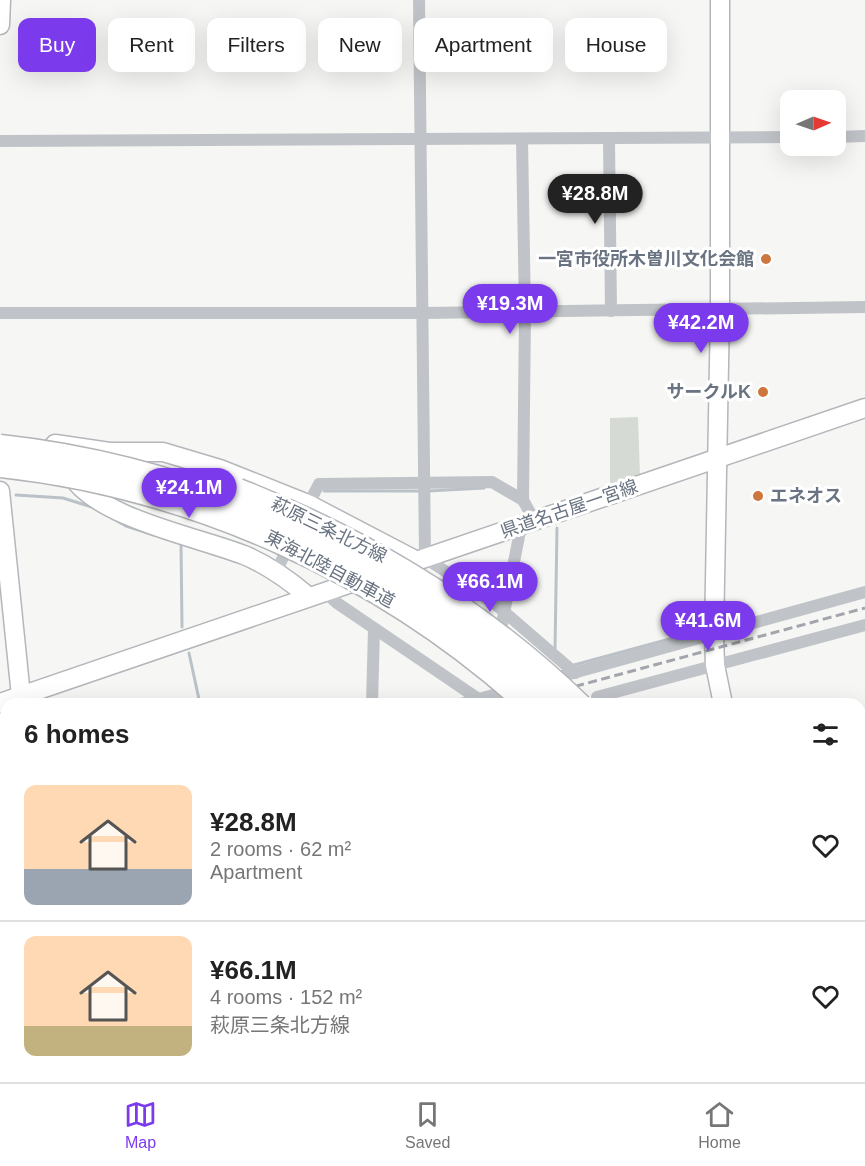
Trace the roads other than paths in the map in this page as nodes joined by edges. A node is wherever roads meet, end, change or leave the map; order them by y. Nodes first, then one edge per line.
1 (2, 0) edge
2 (419, 0) edge
3 (720, 0) edge
4 (0, 26) edge
5 (865, 136) edge
6 (780, 137) edge
7 (846, 137) edge
8 (522, 139) junction
9 (609, 139) junction
10 (720, 139) junction
11 (419, 140) junction
12 (0, 141) edge
13 (865, 307) edge
14 (720, 309) junction
15 (611, 311) junction
16 (525, 312) junction
17 (0, 313) edge
18 (424, 313) junction
19 (865, 408) edge
20 (0, 438) edge
21 (36, 441) junction
22 (58, 444) junction
23 (0, 448) edge
24 (113, 452) junction
25 (717, 459) junction
26 (0, 465) edge
27 (423, 484) junction
28 (0, 491) edge
29 (523, 500) junction
30 (308, 504) junction
31 (527, 523) junction
32 (421, 560) junction
33 (276, 572) junction
34 (865, 592) edge
35 (317, 594) junction
36 (505, 612) junction
37 (865, 625) edge
38 (374, 629) junction
39 (714, 635) junction
40 (715, 665) junction
41 (575, 673) junction
42 (21, 698) edge
43 (27, 698) edge
44 (372, 698) edge
45 (480, 698) edge
46 (482, 698) edge
47 (486, 698) edge
48 (522, 698) edge
49 (550, 698) edge
50 (590, 698) edge
51 (604, 698) edge
52 (722, 698) edge

1 - 4 main road
2 - 11 street
3 - 10 main road
5 - 7 street
6 - 10 street
8 - 9 street
8 - 11 street
8 - 16 street
9 - 10 street
9 - 15 street
10 - 14 main road
11 - 12 street
11 - 18 street
13 - 14 street
14 - 15 street
14 - 25 main road
15 - 16 street
16 - 18 street
16 - 29 street
17 - 18 street
18 - 27 street
19 - 25 main road, 県道名古屋一宮線
20 - 21 main road, 萩原三条北方線
21 - 22 main road, 萩原三条北方線
21 - 23 main road, 萩原三条北方線
22 - 24 main road, 萩原三条北方線
22 - 33 main road
23 - 49 highway, 東海北陸自動車道, bridge
24 - 30 main road
24 - 50 main road, 萩原三条北方線, bridge
25 - 31 main road, 県道名古屋一宮線
25 - 39 main road
26 - 48 highway, 東海北陸自動車道, bridge
27 - 29 street
27 - 30 street
27 - 32 street
28 - 42 main road
29 - 31 street
30 - 32 main road
30 - 33 street
31 - 32 main road, 県道名古屋一宮線
31 - 36 street
32 - 35 main road, 県道名古屋一宮線
32 - 36 street
33 - 35 main road
34 - 39 street
35 - 38 street
35 - 43 main road, 県道名古屋一宮線
36 - 41 street
36 - 46 street
37 - 40 street
38 - 44 street
38 - 45 street
39 - 40 main road
39 - 41 street
40 - 51 street
40 - 52 main road
41 - 47 street

